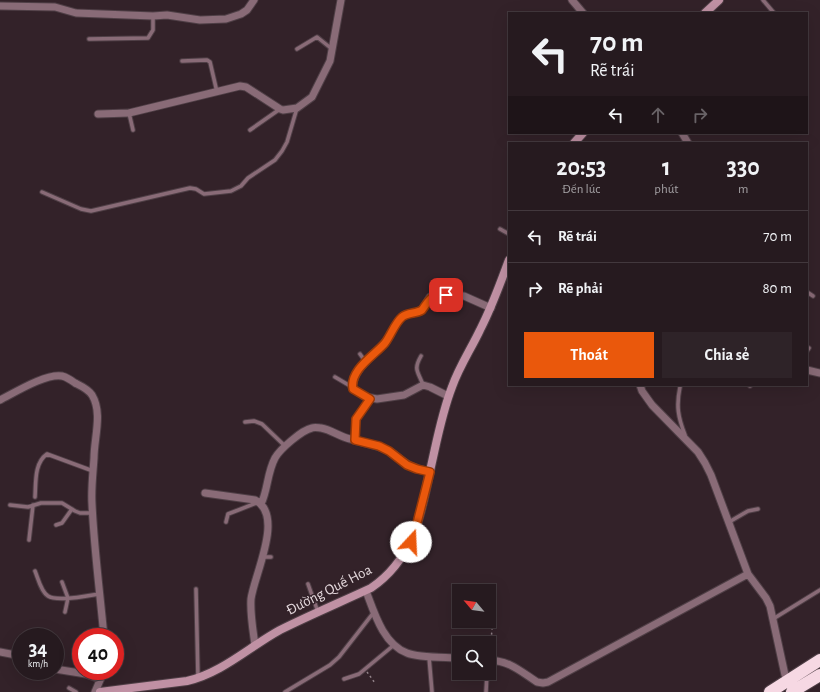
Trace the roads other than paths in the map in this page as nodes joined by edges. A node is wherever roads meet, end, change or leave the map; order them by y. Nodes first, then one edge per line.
1 (254, 0) edge
2 (341, 0) edge
3 (572, 0) edge
4 (719, 0) edge
5 (763, 0) edge
6 (0, 6) edge
7 (582, 12) edge
8 (706, 12) edge
9 (773, 12) edge
10 (153, 16) junction
11 (90, 39) dead end
12 (296, 49) dead end
13 (332, 49) junction
14 (182, 61) dead end
15 (217, 92) junction
16 (297, 108) junction
17 (278, 111) junction
18 (129, 113) junction
19 (98, 114) dead end
20 (133, 130) dead end
21 (250, 130) dead end
22 (582, 134) edge
23 (575, 142) edge
24 (42, 192) dead end
25 (500, 229) dead end
26 (508, 233) edge
27 (508, 263) edge
28 (808, 293) edge
29 (813, 296) dead end
30 (491, 308) junction
31 (360, 354) dead end
32 (421, 356) dead end
33 (365, 361) junction
34 (808, 370) edge
35 (820, 373) edge
36 (335, 377) dead end
37 (423, 385) junction
38 (640, 386) edge
39 (352, 387) junction
40 (680, 387) dead end
41 (448, 396) junction
42 (370, 399) junction
43 (0, 400) edge
44 (245, 422) dead end
45 (355, 440) junction
46 (688, 442) junction
47 (285, 446) junction
48 (93, 471) junction
49 (430, 472) junction
50 (205, 493) dead end
51 (35, 497) dead end
52 (260, 503) junction
53 (10, 505) dead end
54 (33, 505) junction
55 (72, 509) junction
56 (758, 509) dead end
57 (92, 513) junction
58 (226, 522) dead end
59 (729, 522) junction
60 (56, 525) dead end
61 (29, 540) dead end
62 (263, 557) junction
63 (271, 558) dead end
64 (35, 570) dead end
65 (748, 574) junction
66 (62, 582) dead end
67 (308, 584) dead end
68 (196, 589) dead end
69 (820, 590) edge
70 (366, 591) junction
71 (100, 594) junction
72 (68, 598) junction
73 (65, 612) dead end
74 (374, 612) junction
75 (318, 613) junction
76 (773, 619) junction
77 (103, 628) edge
78 (395, 644) junction
79 (255, 645) junction
80 (0, 652) edge
81 (12, 654) edge
82 (429, 656) junction
83 (452, 658) edge
84 (820, 660) edge
85 (496, 661) edge
86 (785, 675) dead end
87 (820, 675) edge
88 (198, 679) junction
89 (344, 679) dead end
90 (100, 680) edge
91 (487, 680) edge
92 (69, 688) dead end
93 (76, 692) edge
94 (95, 692) edge
95 (100, 692) edge
96 (285, 692) edge
97 (432, 692) edge
98 (486, 692) edge
99 (770, 692) edge
100 (792, 692) edge

1 - 10 street
2 - 13 street
3 - 7 street
4 - 8 street
5 - 9 lane
6 - 10 street
10 - 11 lane
12 - 13 lane
13 - 16 street
14 - 15 lane
15 - 17 street
15 - 18 street
16 - 17 street
16 - 24 lane
17 - 21 lane
18 - 19 street
18 - 20 lane
22 - 23 street
25 - 26 lane
27 - 30 street, Đường Quế Hoa
28 - 29 lane
30 - 33 street
30 - 41 street, Đường Quế Hoa
31 - 33 lane
32 - 37 lane
33 - 39 street
34 - 35 street
36 - 39 lane
37 - 41 street
37 - 42 street
38 - 46 street
39 - 42 street
40 - 46 lane
41 - 49 street, Đường Quế Hoa
42 - 45 lane
43 - 48 street
44 - 47 lane
45 - 47 street
45 - 49 street
46 - 59 street
47 - 52 street
48 - 51 lane
48 - 57 street
49 - 70 street, Đường Quế Hoa
50 - 52 street
52 - 58 lane
52 - 62 street
53 - 54 lane
54 - 55 lane
54 - 61 lane
55 - 57 lane
55 - 60 lane
56 - 59 lane
57 - 71 street
59 - 65 street
62 - 63 lane
62 - 79 street
64 - 72 lane
65 - 76 street
65 - 85 street
66 - 72 lane
67 - 75 lane
68 - 88 lane
69 - 76 lane
70 - 74 street
70 - 75 street, Đường Quế Hoa
71 - 72 lane
71 - 77 street
72 - 73 lane
74 - 78 street
74 - 96 lane
75 - 79 street, Đường Quế Hoa
76 - 86 street
78 - 82 street
78 - 89 lane
79 - 88 street, Đường Quế Hoa
80 - 81 street
82 - 83 street
82 - 97 lane
84 - 99 highway
87 - 100 highway
88 - 95 street, Đường Quế Hoa
90 - 94 street
91 - 98 lane
92 - 93 lane

